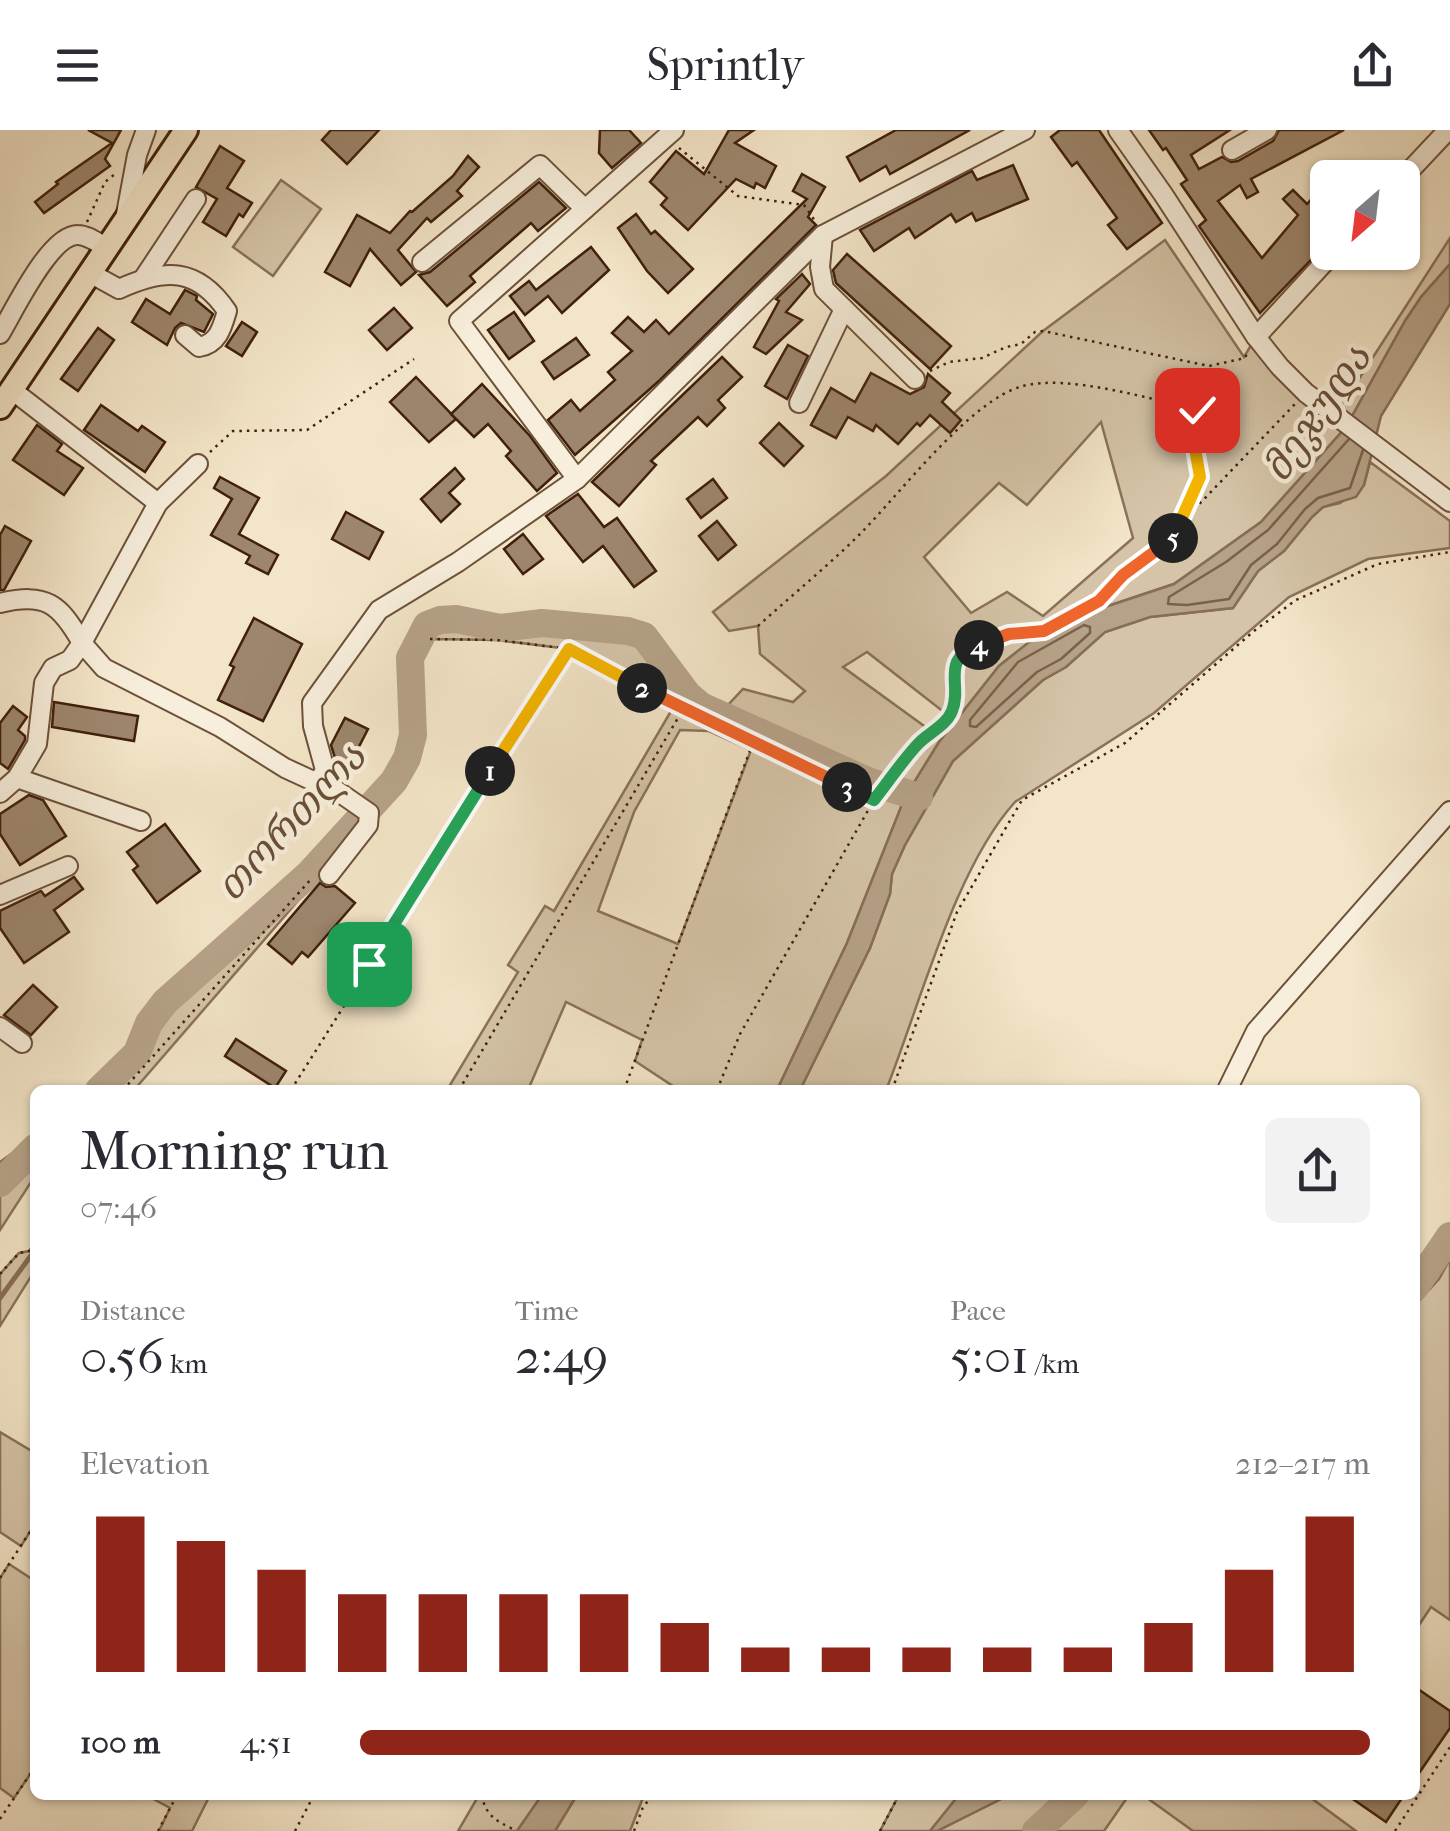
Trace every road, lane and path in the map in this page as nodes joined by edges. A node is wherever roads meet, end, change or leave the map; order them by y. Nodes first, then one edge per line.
1 (146, 130) edge
2 (186, 130) edge
3 (1025, 130) edge
4 (1118, 130) edge
5 (1266, 130) edge
6 (1448, 130) edge
7 (665, 132) edge
8 (1232, 150) dead end
9 (1420, 160) edge
10 (196, 199) dead end
11 (584, 209) junction
12 (124, 224) junction
13 (823, 236) junction
14 (108, 248) junction
15 (422, 262) dead end
16 (1317, 270) edge
17 (90, 273) junction
18 (142, 278) junction
19 (844, 309) junction
20 (0, 334) edge
21 (185, 335) dead end
22 (1256, 337) junction
23 (1245, 358) dead end
24 (414, 359) dead end
25 (1209, 366) junction
26 (916, 378) joint
27 (1306, 393) junction
28 (4, 398) edge
29 (799, 403) dead end
30 (1197, 410) junction
31 (198, 464) joint
32 (576, 479) junction
33 (158, 502) junction
34 (1450, 502) edge
35 (1183, 522) junction
36 (1450, 552) edge
37 (0, 604) edge
38 (758, 626) dead end
39 (430, 638) dead end
40 (82, 643) junction
41 (569, 649) junction
42 (682, 710) junction
43 (753, 744) junction
44 (322, 774) junction
45 (17, 778) junction
46 (0, 793) edge
47 (874, 800) junction
48 (1450, 812) edge
49 (141, 821) dead end
50 (68, 866) dead end
51 (320, 877) joint
52 (0, 895) edge
53 (0, 1027) edge
54 (22, 1043) dead end
55 (129, 1085) edge
56 (294, 1085) edge
57 (462, 1085) edge
58 (626, 1085) edge
59 (718, 1085) edge
60 (894, 1085) edge
61 (1230, 1085) edge
62 (30, 1250) edge
63 (0, 1274) edge
64 (30, 1532) edge
65 (0, 1578) edge
66 (1450, 1747) edge
67 (30, 1774) edge
68 (1420, 1793) edge
69 (174, 1800) edge
70 (311, 1800) edge
71 (482, 1800) edge
72 (649, 1800) edge
73 (896, 1800) edge
74 (1415, 1800) edge
75 (0, 1819) edge
76 (513, 1830) edge
77 (158, 1831) edge
78 (295, 1831) edge
79 (634, 1831) edge
80 (880, 1831) edge
81 (1395, 1831) edge

1 - 12 street
2 - 12 main road
3 - 13 street
4 - 22 street
5 - 8 street
6 - 9 street
7 - 11 street
7 - 13 path
10 - 18 street
11 - 15 street
11 - 32 street
12 - 14 main road
13 - 19 street
13 - 32 street
14 - 17 main road
14 - 20 street
16 - 22 street
17 - 18 street
17 - 28 main road
18 - 21 street
19 - 26 street
19 - 29 street
22 - 27 street
23 - 25 path
24 - 31 path
25 - 26 path
25 - 30 path
27 - 34 street
27 - 35 path
28 - 33 street
30 - 35 path
30 - 38 path
31 - 33 street
32 - 44 street
33 - 40 street
35 - 47 path
36 - 60 path
37 - 40 street
39 - 41 path
40 - 44 street
40 - 45 street
41 - 42 path
41 - 56 path
42 - 43 path
42 - 57 path
43 - 47 path
43 - 58 path
44 - 51 street
45 - 46 street
45 - 49 street
47 - 59 path
48 - 61 street
50 - 52 street
51 - 55 path
53 - 54 street
62 - 63 path
64 - 65 path
66 - 68 path
67 - 75 path
69 - 77 path
70 - 78 path
71 - 76 path
72 - 79 path
73 - 80 path
74 - 81 path

